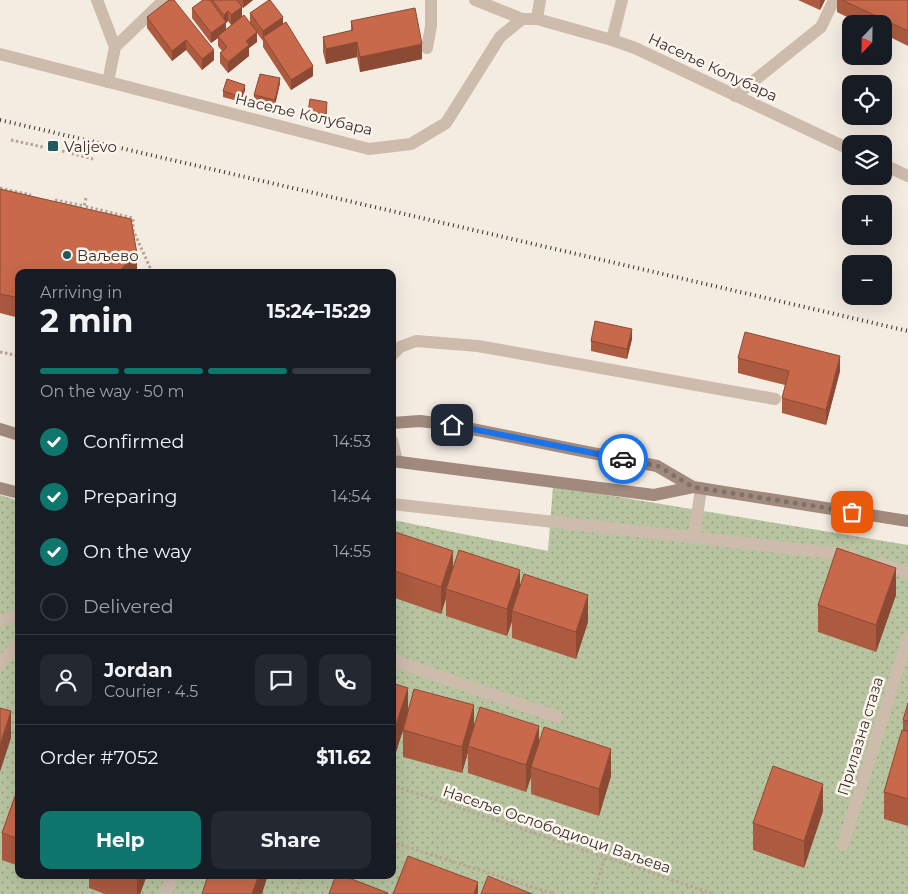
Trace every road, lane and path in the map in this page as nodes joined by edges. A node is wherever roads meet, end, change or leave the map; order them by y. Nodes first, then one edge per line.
1 (96, 0) edge
2 (164, 0) edge
3 (431, 0) edge
4 (475, 0) edge
5 (540, 0) edge
6 (622, 0) edge
7 (834, 0) edge
8 (522, 19) junction
9 (537, 19) junction
10 (612, 40) junction
11 (114, 47) junction
12 (427, 48) dead end
13 (0, 54) edge
14 (108, 82) junction
15 (735, 96) junction
16 (11, 140) dead end
17 (842, 146) edge
18 (43, 147) dead end
19 (62, 151) dead end
20 (93, 159) dead end
21 (892, 169) edge
22 (908, 176) edge
23 (0, 188) edge
24 (31, 195) edge
25 (86, 198) dead end
26 (55, 200) edge
27 (84, 206) junction
28 (151, 269) edge
29 (396, 351) edge
30 (0, 352) edge
31 (15, 355) edge
32 (775, 399) dead end
33 (396, 423) edge
34 (0, 430) edge
35 (15, 434) edge
36 (396, 461) edge
37 (697, 487) junction
38 (0, 488) edge
39 (15, 492) edge
40 (396, 504) edge
41 (908, 521) edge
42 (694, 538) junction
43 (908, 573) edge
44 (15, 617) edge
45 (0, 620) edge
46 (908, 637) edge
47 (15, 647) edge
48 (396, 661) edge
49 (0, 665) edge
50 (558, 717) dead end
51 (396, 785) edge
52 (396, 843) edge
53 (843, 844) dead end
54 (605, 858) junction
55 (171, 879) edge
56 (300, 879) edge
57 (166, 894) edge
58 (295, 894) edge
59 (554, 894) edge
60 (593, 894) edge
61 (714, 894) edge

1 - 11 street
2 - 11 street
3 - 12 street
4 - 8 street
5 - 9 street
6 - 10 street
7 - 15 street
8 - 9 street, Насеље Колубара
8 - 14 street, Насеље Колубара
9 - 10 street, Насеље Колубара
10 - 15 street, Насеље Колубара
11 - 14 street
13 - 14 street, Насеље Колубара
15 - 17 street, Насеље Колубара
16 - 18 path
19 - 20 path
21 - 22 street
23 - 24 path
25 - 27 path
26 - 27 path
27 - 28 path
29 - 32 street
30 - 31 path
33 - 37 street
34 - 35 street
36 - 37 street
37 - 41 street
37 - 42 street
38 - 39 street
40 - 42 street
42 - 43 street
44 - 45 street
46 - 53 street, Прилазна стаза
47 - 49 street
48 - 50 street
51 - 54 path, Насеље Ослободиоци Ваљева
52 - 59 path
54 - 60 path
54 - 61 path, Насеље Ослободиоци Ваљева
55 - 57 street
56 - 58 path

